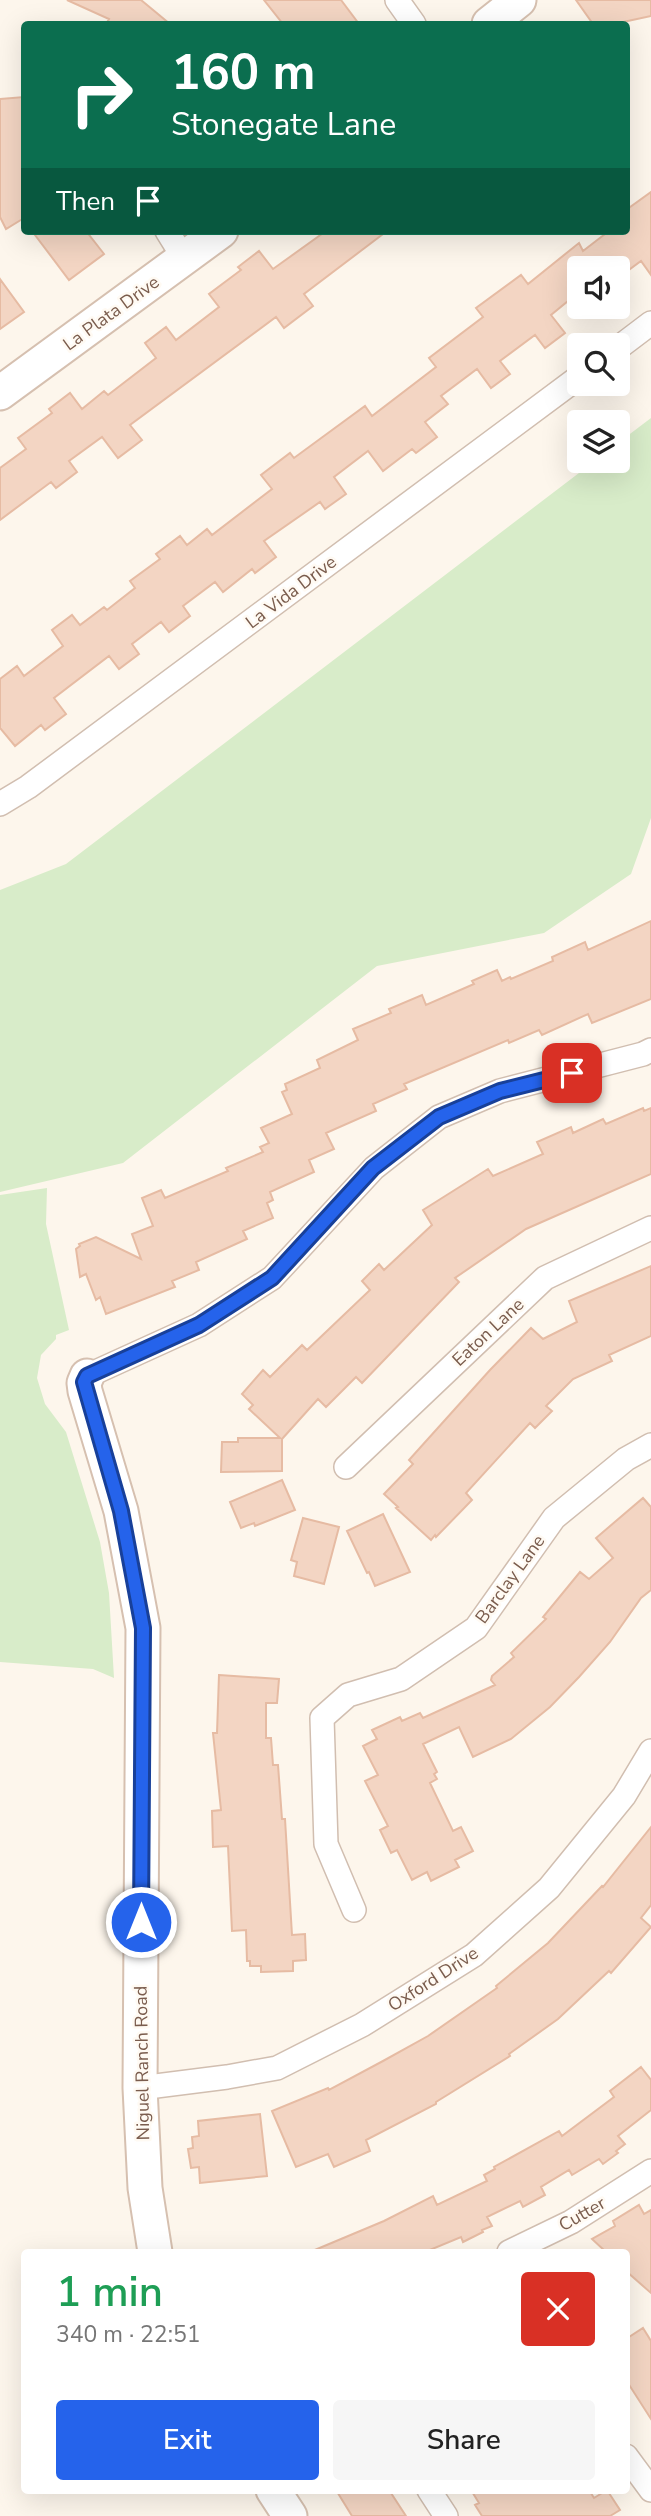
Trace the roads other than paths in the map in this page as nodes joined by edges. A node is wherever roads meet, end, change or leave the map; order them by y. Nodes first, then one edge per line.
1 (397, 0) edge
2 (519, 0) edge
3 (413, 21) edge
4 (493, 21) edge
5 (168, 235) edge
6 (216, 235) edge
7 (184, 260) junction
8 (651, 323) edge
9 (630, 339) edge
10 (567, 386) edge
11 (0, 393) edge
12 (0, 804) edge
13 (651, 1050) edge
14 (651, 1228) edge
15 (87, 1376) joint
16 (651, 1445) edge
17 (346, 1467) dead end
18 (651, 1752) edge
19 (354, 1910) dead end
20 (140, 2088) junction
21 (651, 2171) edge
22 (155, 2249) edge
23 (515, 2249) edge
24 (630, 2461) edge
25 (651, 2490) edge
26 (276, 2494) edge
27 (432, 2494) edge
28 (290, 2516) edge
29 (446, 2516) edge

1 - 3 street
2 - 4 street
5 - 7 street
6 - 7 street, La Plata Drive
7 - 11 street, La Plata Drive
8 - 9 street
10 - 12 street, La Vida Drive
13 - 15 street
14 - 17 street, Eaton Lane
15 - 20 street, Niguel Ranch Road
16 - 19 street, Barclay Lane
18 - 20 street, Oxford Drive
20 - 22 street, Niguel Ranch Road
21 - 23 street, Cutter
24 - 25 street
26 - 28 street
27 - 29 street

